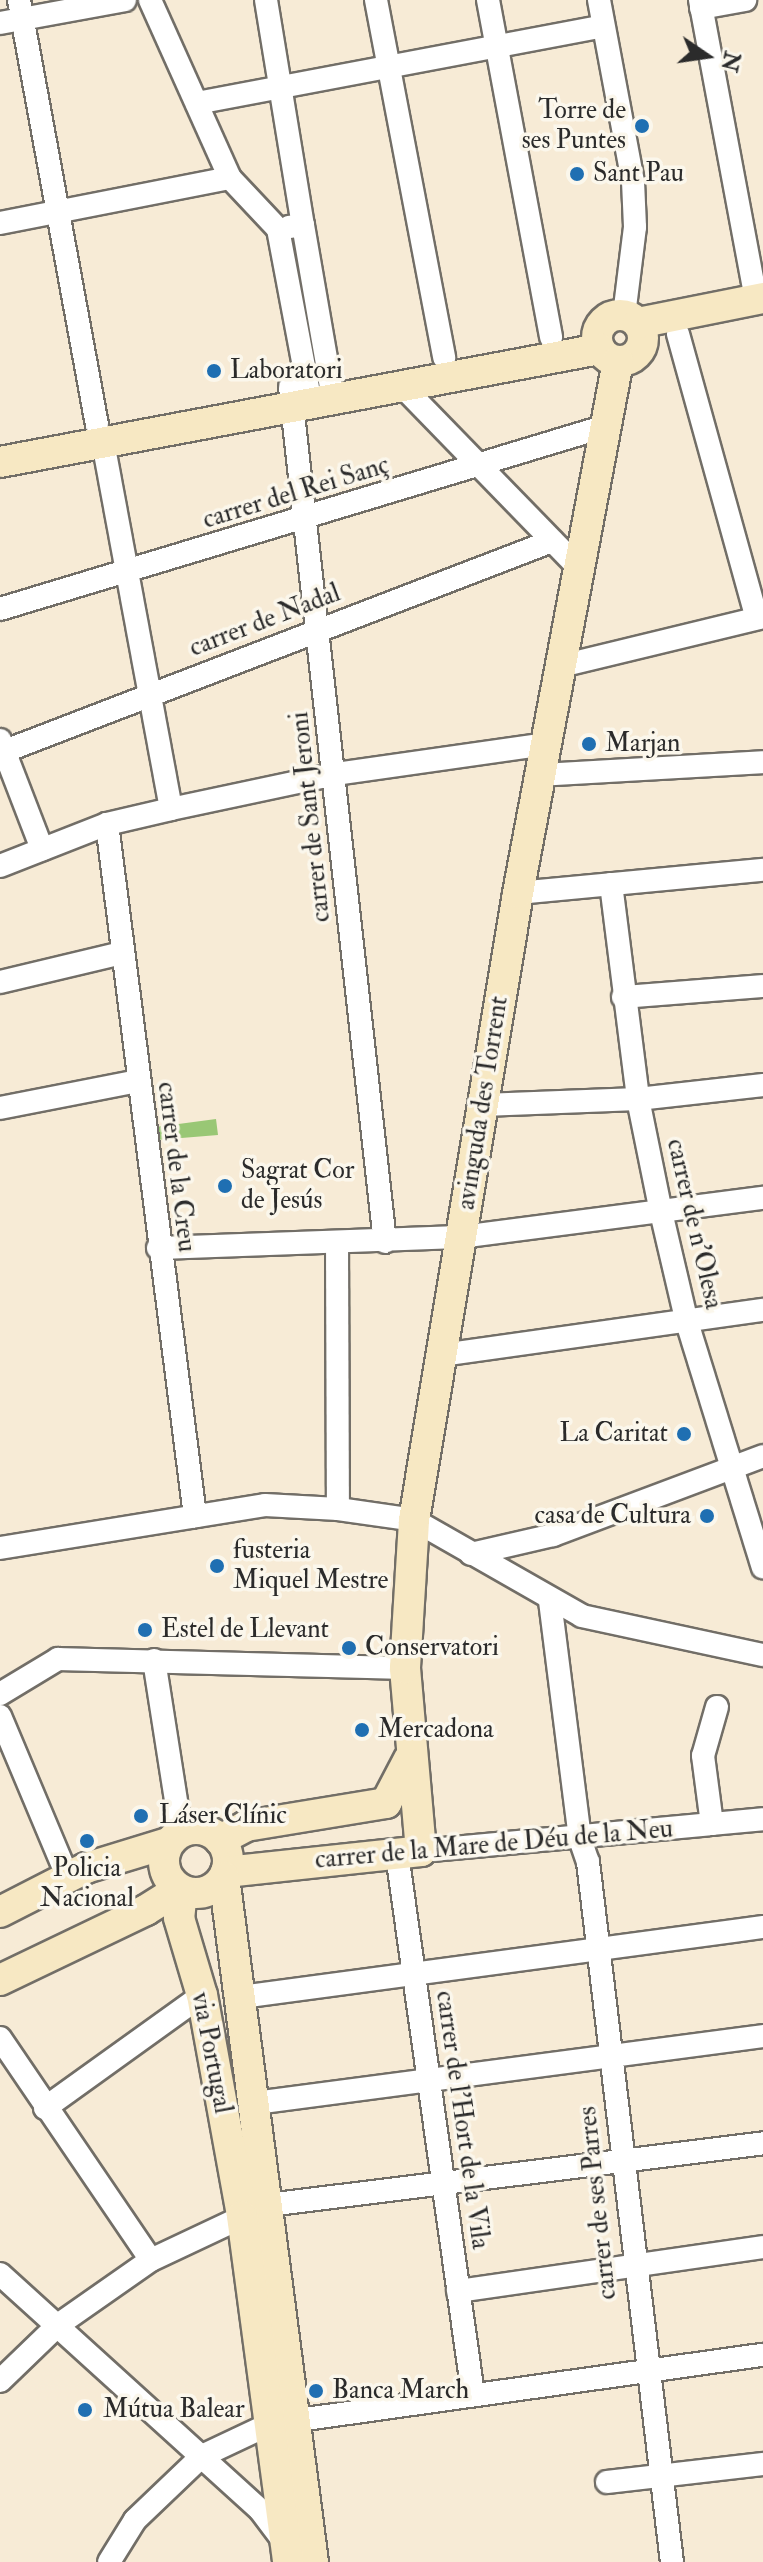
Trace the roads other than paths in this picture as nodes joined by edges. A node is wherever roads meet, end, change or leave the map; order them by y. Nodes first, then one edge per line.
1 (125, 0) edge
2 (150, 0) edge
3 (266, 0) edge
4 (376, 0) edge
5 (488, 0) edge
6 (599, 0) edge
7 (745, 0) edge
8 (700, 4) edge
9 (21, 9) edge
10 (0, 23) edge
11 (603, 26) junction
12 (496, 46) junction
13 (389, 67) junction
14 (282, 86) junction
15 (197, 103) junction
16 (230, 178) junction
17 (58, 212) junction
18 (0, 223) edge
19 (303, 225) junction
20 (278, 229) junction
21 (761, 305) edge
22 (678, 334) junction
23 (620, 336) junction
24 (551, 337) junction
25 (444, 358) junction
26 (402, 386) junction
27 (311, 393) junction
28 (606, 426) junction
29 (100, 434) junction
30 (0, 443) edge
31 (0, 462) edge
32 (478, 467) junction
33 (306, 519) junction
34 (552, 541) junction
35 (579, 568) junction
36 (127, 573) junction
37 (0, 609) edge
38 (760, 617) edge
39 (319, 630) junction
40 (561, 666) junction
41 (150, 696) junction
42 (547, 744) junction
43 (2, 748) edge
44 (763, 762) edge
45 (335, 774) junction
46 (540, 775) junction
47 (171, 809) junction
48 (107, 824) junction
49 (42, 849) junction
50 (0, 866) edge
51 (763, 870) edge
52 (611, 884) junction
53 (518, 893) junction
54 (122, 953) junction
55 (0, 982) edge
56 (763, 986) edge
57 (623, 997) junction
58 (137, 1081) junction
59 (763, 1085) edge
60 (638, 1099) junction
61 (483, 1105) junction
62 (0, 1108) edge
63 (763, 1198) edge
64 (661, 1212) junction
65 (461, 1237) junction
66 (385, 1242) junction
67 (337, 1243) junction
68 (158, 1248) junction
69 (763, 1310) edge
70 (686, 1319) junction
71 (441, 1355) junction
72 (763, 1456) edge
73 (731, 1469) junction
74 (338, 1509) junction
75 (195, 1516) junction
76 (414, 1520) junction
77 (1, 1543) edge
78 (471, 1554) junction
79 (763, 1567) edge
80 (550, 1601) junction
81 (763, 1655) edge
82 (154, 1660) junction
83 (405, 1668) junction
84 (0, 1694) edge
85 (717, 1707) dead end
86 (0, 1716) edge
87 (409, 1759) junction
88 (763, 1819) edge
89 (712, 1824) junction
90 (175, 1838) junction
91 (580, 1839) junction
92 (220, 1840) junction
93 (409, 1852) junction
94 (225, 1874) junction
95 (68, 1878) junction
96 (180, 1890) junction
97 (0, 1912) edge
98 (763, 1927) edge
99 (597, 1950) junction
100 (412, 1973) junction
101 (0, 1980) edge
102 (202, 1995) junction
103 (241, 1997) junction
104 (763, 2036) edge
105 (0, 2038) edge
106 (610, 2055) junction
107 (427, 2077) junction
108 (255, 2103) junction
109 (45, 2108) junction
110 (763, 2143) edge
111 (622, 2162) junction
112 (443, 2185) junction
113 (255, 2210) junction
114 (763, 2247) edge
115 (151, 2260) junction
116 (634, 2266) junction
117 (0, 2274) edge
118 (458, 2291) junction
119 (58, 2325) junction
120 (763, 2355) edge
121 (646, 2374) junction
122 (0, 2381) edge
123 (473, 2394) junction
124 (282, 2421) junction
125 (202, 2456) junction
126 (763, 2464) edge
127 (662, 2476) junction
128 (607, 2482) dead end
129 (286, 2553) edge
130 (109, 2562) edge
131 (313, 2562) edge
132 (672, 2562) edge

1 - 9 street
2 - 15 street
3 - 14 street
4 - 13 street
5 - 12 street
6 - 11 street
7 - 8 street
8 - 21 street
9 - 10 street
9 - 17 street
11 - 12 street
11 - 23 street
12 - 13 street
12 - 24 street
13 - 14 street
13 - 25 street
14 - 15 street
14 - 19 street
15 - 16 street
16 - 17 street
16 - 20 street
17 - 18 street
17 - 29 street
19 - 20 street
19 - 27 street
20 - 27 street
21 - 22 main road
21 - 23 main road
22 - 23 main road
22 - 38 street
23 - 24 main road
23 - 26 main road
23 - 28 main road, avinguda des Torrent
24 - 25 main road
25 - 27 main road
26 - 27 main road
26 - 32 street
27 - 29 main road
27 - 33 street, carrer de Sant Jeroni
28 - 32 street, carrer del Rei Sanç
28 - 35 main road, avinguda des Torrent
29 - 30 main road
29 - 31 main road
29 - 36 street
32 - 33 street, carrer del Rei Sanç
32 - 34 street
33 - 36 street, carrer del Rei Sanç
33 - 39 street, carrer de Sant Jeroni
34 - 35 street
34 - 39 street, carrer de Nadal
35 - 40 main road, avinguda des Torrent
36 - 37 street, carrer del Rei Sanç
36 - 41 street
38 - 40 street
39 - 41 street, carrer de Nadal
39 - 45 street, carrer de Sant Jeroni
40 - 42 main road, avinguda des Torrent
41 - 43 street, carrer de Nadal
41 - 47 street
42 - 45 street
42 - 46 main road, avinguda des Torrent
43 - 49 street
44 - 46 street
45 - 47 street
45 - 66 street, carrer de Sant Jeroni
46 - 53 main road, avinguda des Torrent
47 - 48 street
48 - 49 street
48 - 54 street, carrer de la Creu
49 - 50 street
51 - 52 street
52 - 53 street
52 - 57 street, carrer de n'Olesa
53 - 61 main road, avinguda des Torrent
54 - 55 street
54 - 58 street, carrer de la Creu
56 - 57 street
57 - 60 street, carrer de n'Olesa
58 - 62 street
58 - 68 street, carrer de la Creu
59 - 60 street
60 - 61 street
60 - 64 street, carrer de n'Olesa
61 - 65 main road, avinguda des Torrent
63 - 64 street
64 - 65 street
64 - 70 street, carrer de n'Olesa
65 - 66 street
65 - 71 main road, avinguda des Torrent
66 - 67 street
67 - 68 street
67 - 74 street
68 - 75 street, carrer de la Creu
69 - 70 street
70 - 71 street
70 - 73 street, carrer de n'Olesa
71 - 76 main road, avinguda des Torrent
72 - 73 street
73 - 78 street
73 - 79 street, carrer de n'Olesa
74 - 75 street
74 - 76 street
75 - 77 street
76 - 78 street
76 - 83 main road, avinguda des Torrent
78 - 80 street
80 - 81 street
80 - 91 street, carrer de ses Parres
82 - 83 street
82 - 84 street
82 - 90 street
83 - 87 main road, avinguda des Torrent
85 - 89 street
86 - 95 street
87 - 92 main road
87 - 93 main road, avinguda des Torrent
88 - 89 street, carrer de la Mare de Déu de la Neu
89 - 91 street, carrer de la Mare de Déu de la Neu
90 - 92 main road
90 - 95 main road
90 - 96 main road, via Portugal
91 - 93 street, carrer de la Mare de Déu de la Neu
91 - 99 street, carrer de ses Parres
92 - 94 main road, via Portugal
93 - 94 main road, carrer de la Mare de Déu de la Neu
93 - 100 street, carrer de l'Hort de la Vila
94 - 96 main road
94 - 103 main road, via Portugal
95 - 97 main road
96 - 101 main road
96 - 102 main road, via Portugal
98 - 99 street
99 - 100 street
99 - 106 street, carrer de ses Parres
100 - 103 street
100 - 107 street, carrer de l'Hort de la Vila
102 - 109 street
102 - 113 main road, via Portugal
103 - 108 main road, via Portugal
104 - 106 street
105 - 109 street
106 - 107 street
106 - 111 street, carrer de ses Parres
107 - 108 street
107 - 112 street, carrer de l'Hort de la Vila
108 - 113 main road, via Portugal
109 - 115 street
110 - 111 street
111 - 112 street
111 - 116 street, carrer de ses Parres
112 - 113 street
112 - 118 street, carrer de l'Hort de la Vila
113 - 115 street
113 - 124 main road, via Portugal
114 - 116 street
115 - 119 street
116 - 118 street
116 - 121 street, carrer de ses Parres
117 - 119 street
118 - 123 street, carrer de l'Hort de la Vila
119 - 122 street
119 - 125 street
120 - 121 street
121 - 123 street
121 - 127 street, carrer de ses Parres
123 - 124 street
124 - 125 street
124 - 129 main road, via Portugal
124 - 131 main road, via Portugal
125 - 129 street
125 - 130 street
126 - 127 street
127 - 128 street
127 - 132 street, carrer de ses Parres

